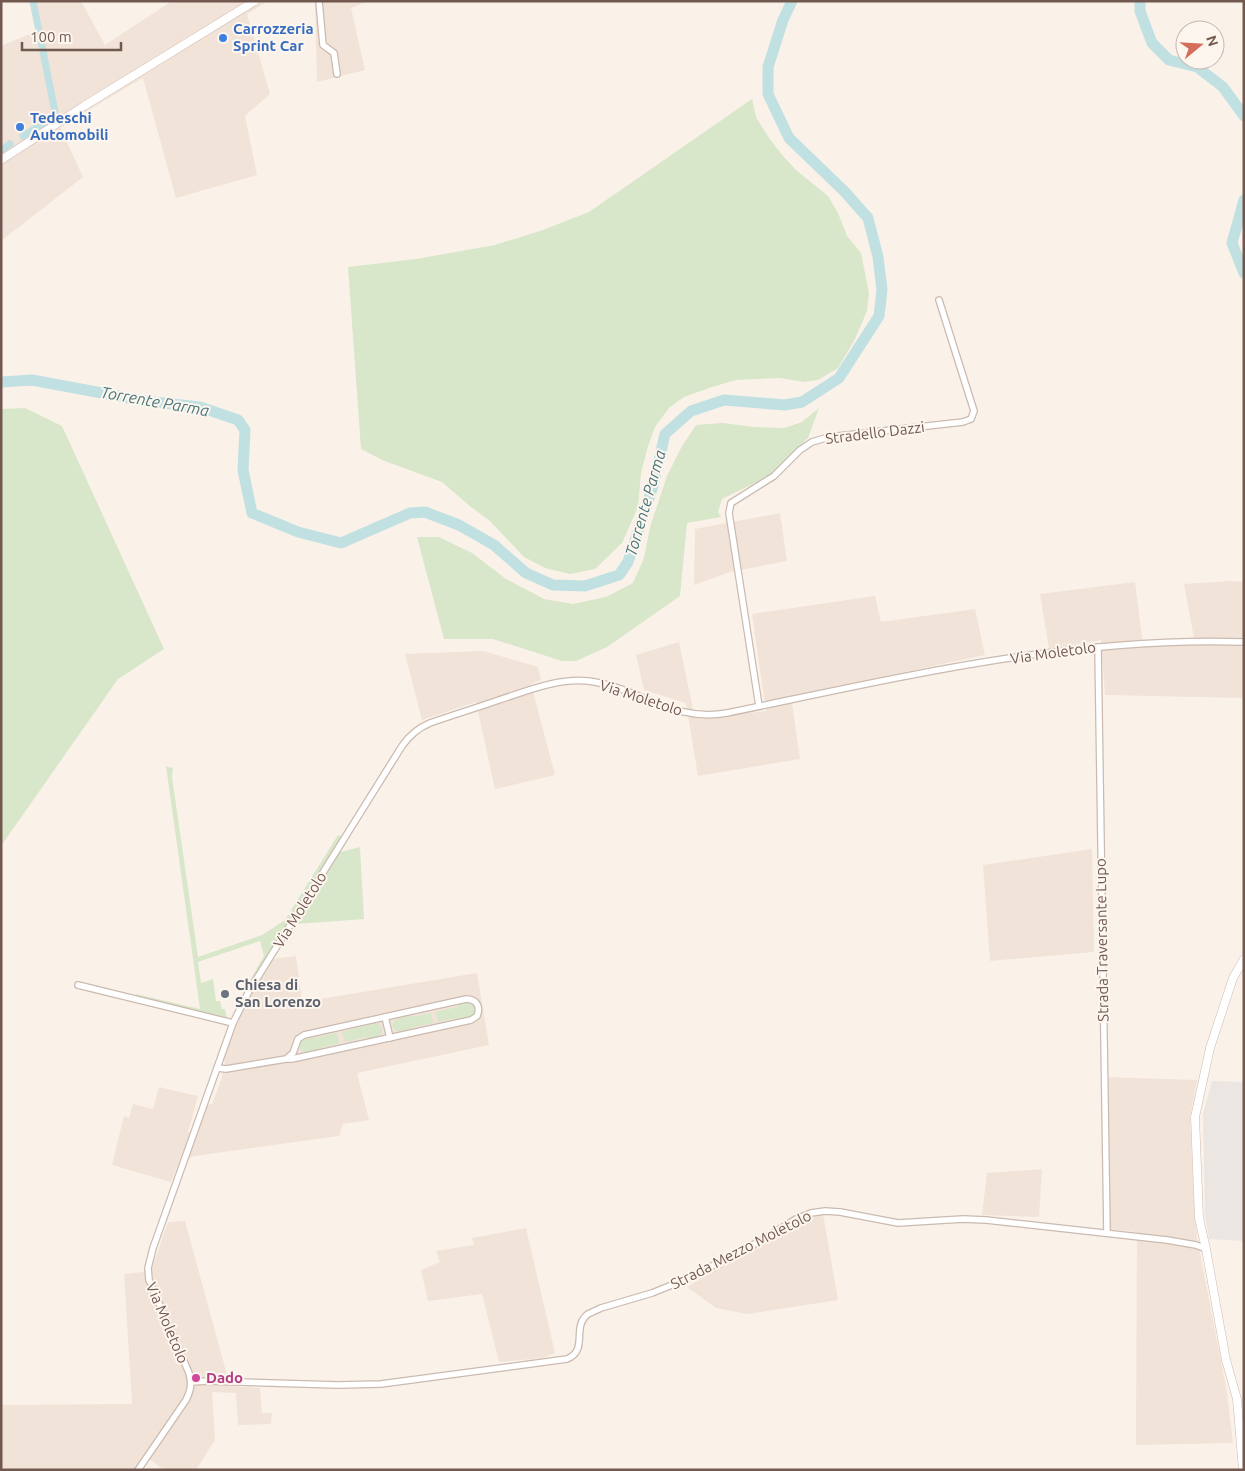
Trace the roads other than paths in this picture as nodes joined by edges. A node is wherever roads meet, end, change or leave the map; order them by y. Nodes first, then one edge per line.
1 (255, 1) edge
2 (319, 1) edge
3 (337, 74) dead end
4 (1, 160) edge
5 (939, 300) dead end
6 (1244, 642) edge
7 (1098, 646) junction
8 (759, 706) junction
9 (1244, 959) edge
10 (78, 985) dead end
11 (385, 1018) junction
12 (233, 1023) junction
13 (390, 1038) junction
14 (295, 1046) junction
15 (308, 1056) junction
16 (286, 1059) junction
17 (217, 1068) junction
18 (1107, 1233) junction
19 (1206, 1249) junction
20 (191, 1382) junction
21 (138, 1470) edge
22 (1244, 1470) edge

1 - 4 street
2 - 3 street
5 - 8 street, Stradello Dazzi
6 - 7 street, Via Moletolo
7 - 8 street, Via Moletolo
7 - 18 street, Strada Traversante Lupo
8 - 12 street, Via Moletolo
9 - 19 street
10 - 12 street
11 - 13 street
11 - 13 street
11 - 14 street
12 - 17 street, Via Moletolo
13 - 15 street
14 - 15 street
14 - 16 street
15 - 16 street
16 - 17 street
17 - 20 street, Via Moletolo
18 - 19 street, Strada Mezzo Moletolo
18 - 20 street, Strada Mezzo Moletolo
19 - 22 street
20 - 21 street, Via Moletolo

